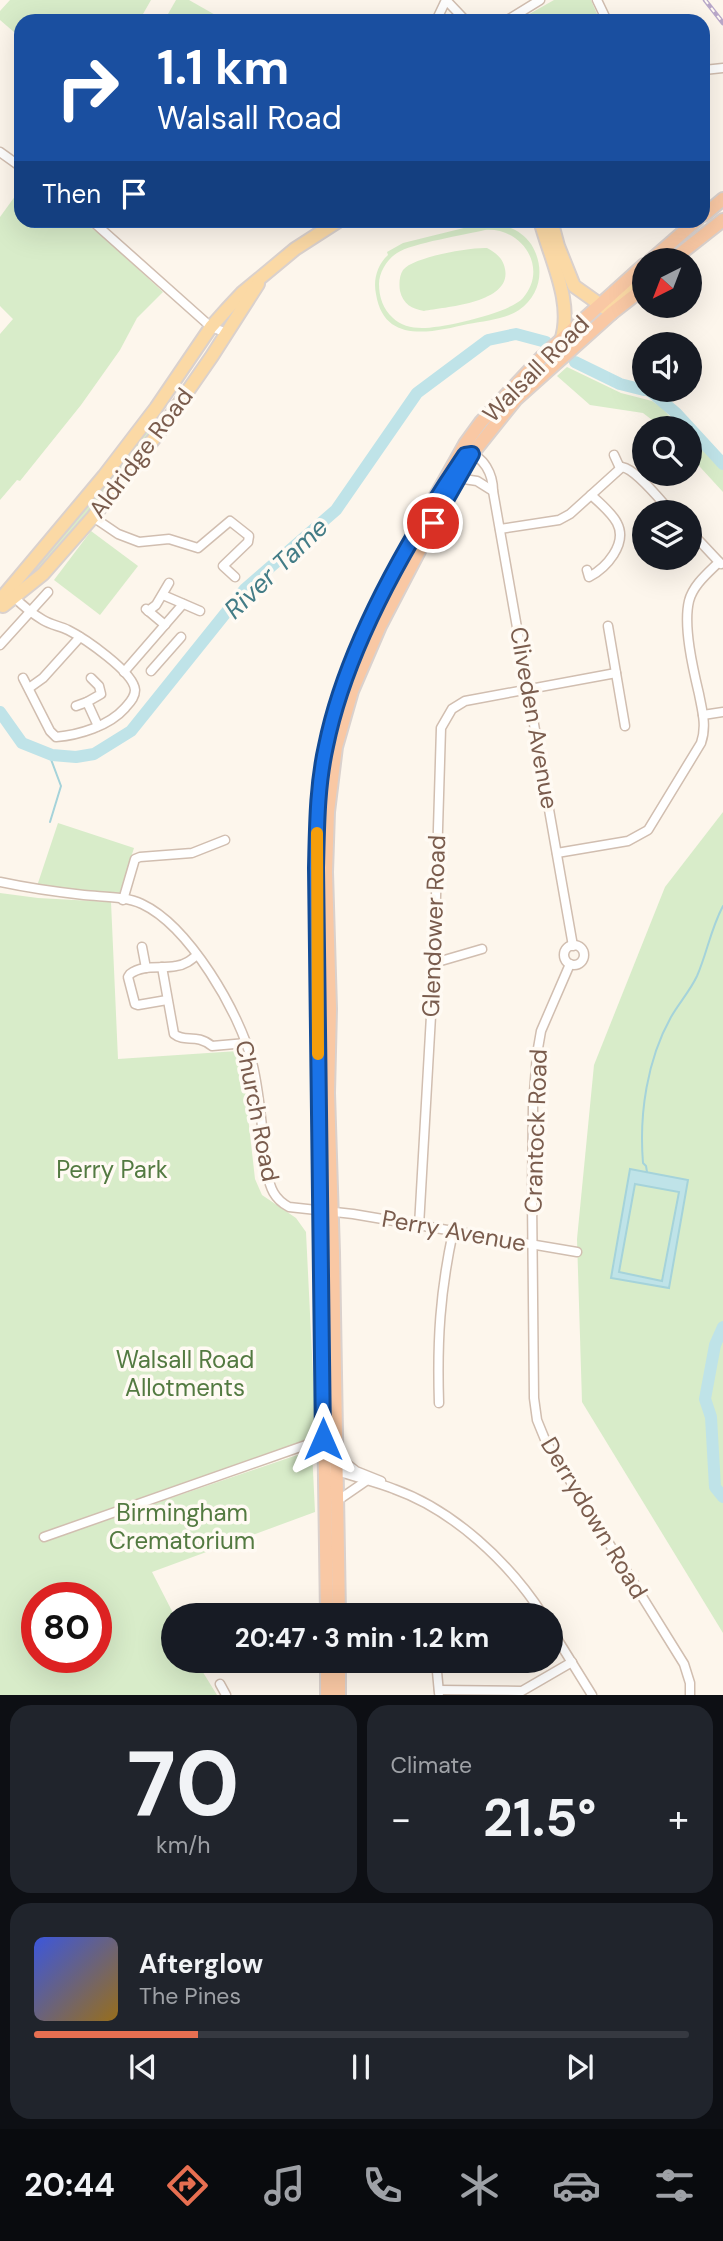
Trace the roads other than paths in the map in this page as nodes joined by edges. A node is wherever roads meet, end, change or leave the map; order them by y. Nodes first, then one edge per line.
1 (446, 0) edge
2 (537, 1) edge
3 (459, 14) edge
4 (517, 14) edge
5 (723, 220) edge
6 (100, 228) edge
7 (328, 228) edge
8 (543, 228) edge
9 (554, 228) edge
10 (688, 228) edge
11 (665, 248) edge
12 (688, 248) edge
13 (632, 275) edge
14 (260, 280) junction
15 (560, 282) junction
16 (632, 288) edge
17 (632, 297) edge
18 (599, 302) junction
19 (612, 313) junction
20 (211, 327) junction
21 (227, 333) junction
22 (561, 341) junction
23 (472, 454) junction
24 (614, 455) dead end
25 (620, 468) junction
26 (489, 471) junction
27 (457, 478) junction
28 (478, 481) junction
29 (493, 491) junction
30 (591, 495) junction
31 (660, 500) edge
32 (430, 508) junction
33 (93, 517) junction
34 (500, 529) junction
35 (702, 544) edge
36 (721, 564) edge
37 (587, 570) dead end
38 (24, 572) junction
39 (235, 577) dead end
40 (35, 581) junction
41 (169, 583) dead end
42 (48, 592) dead end
43 (163, 595) junction
44 (14, 597) junction
45 (0, 600) edge
46 (183, 604) junction
47 (0, 608) edge
48 (31, 611) junction
49 (200, 611) dead end
50 (165, 625) junction
51 (608, 626) dead end
52 (156, 635) junction
53 (80, 637) junction
54 (181, 637) dead end
55 (0, 645) edge
56 (170, 648) junction
57 (151, 671) dead end
58 (124, 672) junction
59 (616, 673) junction
60 (23, 678) dead end
61 (91, 678) dead end
62 (29, 688) junction
63 (529, 688) junction
64 (87, 702) junction
65 (76, 706) dead end
66 (723, 712) edge
67 (703, 715) junction
68 (97, 726) junction
69 (625, 726) dead end
70 (225, 840) dead end
71 (557, 853) junction
72 (0, 883) edge
73 (123, 900) junction
74 (573, 946) junction
75 (142, 947) dead end
76 (482, 949) dead end
77 (197, 955) junction
78 (433, 963) junction
79 (570, 964) junction
80 (162, 967) junction
81 (146, 968) junction
82 (167, 1000) junction
83 (246, 1043) junction
84 (326, 1212) junction
85 (419, 1226) junction
86 (453, 1232) junction
87 (533, 1245) junction
88 (577, 1252) dead end
89 (439, 1403) dead end
90 (335, 1430) junction
91 (323, 1439) junction
92 (337, 1456) junction
93 (330, 1469) junction
94 (366, 1481) junction
95 (393, 1488) junction
96 (335, 1503) junction
97 (44, 1537) dead end
98 (327, 1603) edge
99 (339, 1603) edge
100 (534, 1603) edge
101 (563, 1648) edge
102 (572, 1662) junction
103 (327, 1673) edge
104 (339, 1673) edge
105 (437, 1673) edge
106 (219, 1684) dead end
107 (439, 1693) edge
108 (522, 1693) edge
109 (226, 1695) edge
110 (327, 1695) edge
111 (339, 1695) edge
112 (592, 1695) edge
113 (690, 1695) edge

1 - 3 street
2 - 4 street
5 - 12 highway
6 - 20 street
7 - 14 main road, Aldridge Road
8 - 15 main road
9 - 18 main road
10 - 11 highway
13 - 18 highway, Walsall Road
14 - 20 main road, Aldridge Road
14 - 21 main road, Aldridge Road
15 - 18 main road
15 - 22 main road
16 - 18 main road, Walsall Road
17 - 19 highway, Walsall Road
18 - 19 main road
18 - 22 highway, Walsall Road
19 - 23 highway, Walsall Road
20 - 21 street
20 - 38 main road, Aldridge Road
21 - 33 main road, Aldridge Road
22 - 32 highway, Walsall Road
23 - 26 street
23 - 27 highway, Walsall Road
23 - 32 street, Walsall Road
24 - 25 street
25 - 30 street
25 - 31 street
26 - 28 street
26 - 29 street, Cliveden Avenue
27 - 28 street
27 - 84 highway, Walsall Road
28 - 29 street
29 - 34 street, Cliveden Avenue
30 - 34 street
30 - 37 street
32 - 84 highway, Walsall Road
33 - 39 street
33 - 40 main road, Aldridge Road
34 - 63 street, Cliveden Avenue
35 - 36 street
36 - 67 street
38 - 40 main road
38 - 45 main road, Aldridge Road
40 - 44 main road, Aldridge Road
41 - 43 street
42 - 48 street
43 - 46 street
43 - 50 street
44 - 47 main road, Aldridge Road
44 - 48 street
46 - 49 street
46 - 50 street
48 - 53 street
48 - 55 street
50 - 52 street
51 - 59 street
52 - 56 street
52 - 58 street
53 - 58 street
53 - 62 street
54 - 56 street
56 - 57 street
58 - 68 street
59 - 63 street, Glendower Road
59 - 69 street
60 - 62 street
61 - 64 street
62 - 68 street
63 - 71 street, Cliveden Avenue
63 - 78 street, Glendower Road
64 - 65 street
64 - 68 street
66 - 67 street
67 - 71 street
70 - 73 street
71 - 74 street, Cliveden Avenue
72 - 73 street, Church Road
73 - 77 street, Church Road
74 - 79 street
74 - 79 street
75 - 81 street
76 - 78 street
77 - 80 street
77 - 83 street, Church Road
78 - 85 street, Glendower Road
79 - 87 street, Crantock Road
80 - 81 street
80 - 82 street
81 - 82 street
82 - 83 street
83 - 84 street, Church Road
84 - 85 street, Perry Avenue
84 - 90 highway, Walsall Road
84 - 91 highway, Walsall Road
85 - 86 street, Perry Avenue
86 - 87 street, Perry Avenue
86 - 89 street
87 - 88 street, Perry Avenue
87 - 113 street, Derrydown Road
90 - 91 highway
90 - 92 highway, Walsall Road
91 - 93 highway, Walsall Road
91 - 97 street
92 - 93 highway, Walsall Road
92 - 95 street
93 - 94 street
93 - 96 highway, Walsall Road
93 - 98 highway, Walsall Road
94 - 95 street
94 - 96 street
95 - 100 street
96 - 99 highway, Walsall Road
101 - 102 street
102 - 108 street
102 - 112 street
103 - 110 highway
104 - 111 highway
105 - 107 street
106 - 109 street
107 - 108 street

